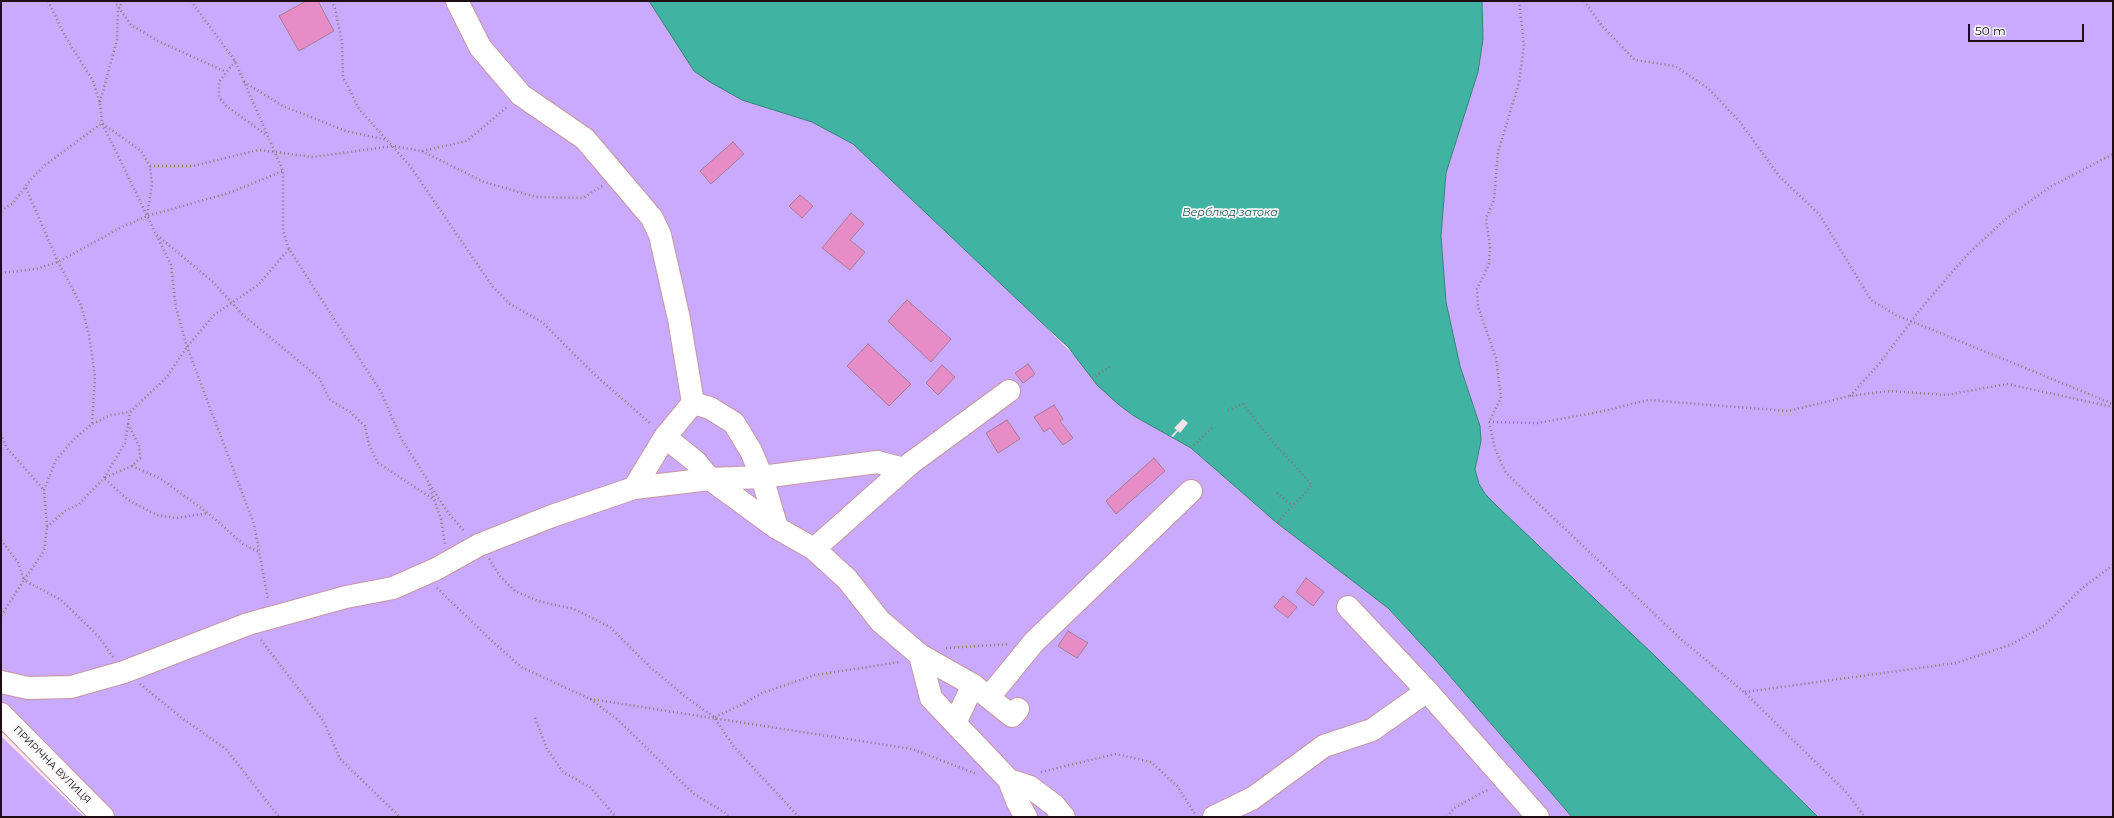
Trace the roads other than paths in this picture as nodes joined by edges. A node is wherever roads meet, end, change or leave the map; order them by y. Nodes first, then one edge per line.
1 (456, 1) edge
2 (1009, 391) dead end
3 (693, 403) junction
4 (665, 437) junction
5 (904, 469) junction
6 (762, 477) junction
7 (710, 479) junction
8 (634, 488) junction
9 (1191, 491) dead end
10 (777, 528) junction
11 (814, 549) junction
12 (1348, 607) dead end
13 (920, 654) junction
14 (1, 682) edge
15 (981, 691) junction
16 (1428, 692) junction
17 (1018, 709) dead end
18 (1, 714) edge
19 (955, 723) junction
20 (1009, 780) junction
21 (103, 817) edge
22 (1026, 817) edge
23 (1064, 817) edge
24 (1214, 817) edge
25 (1538, 817) edge

1 - 3 lane
2 - 5 lane
3 - 4 lane
3 - 6 lane
4 - 7 lane
4 - 8 lane
5 - 6 lane
5 - 11 lane
6 - 7 lane
6 - 10 lane
7 - 8 lane
7 - 10 lane
8 - 14 lane
9 - 15 lane
10 - 11 lane
11 - 13 lane
12 - 16 lane
13 - 15 lane
13 - 19 lane
15 - 17 lane
15 - 19 lane
16 - 24 lane
16 - 25 lane
18 - 21 lane, ПРИРІЧНА ВУЛИЦЯ
19 - 20 lane
20 - 22 lane
20 - 23 lane

